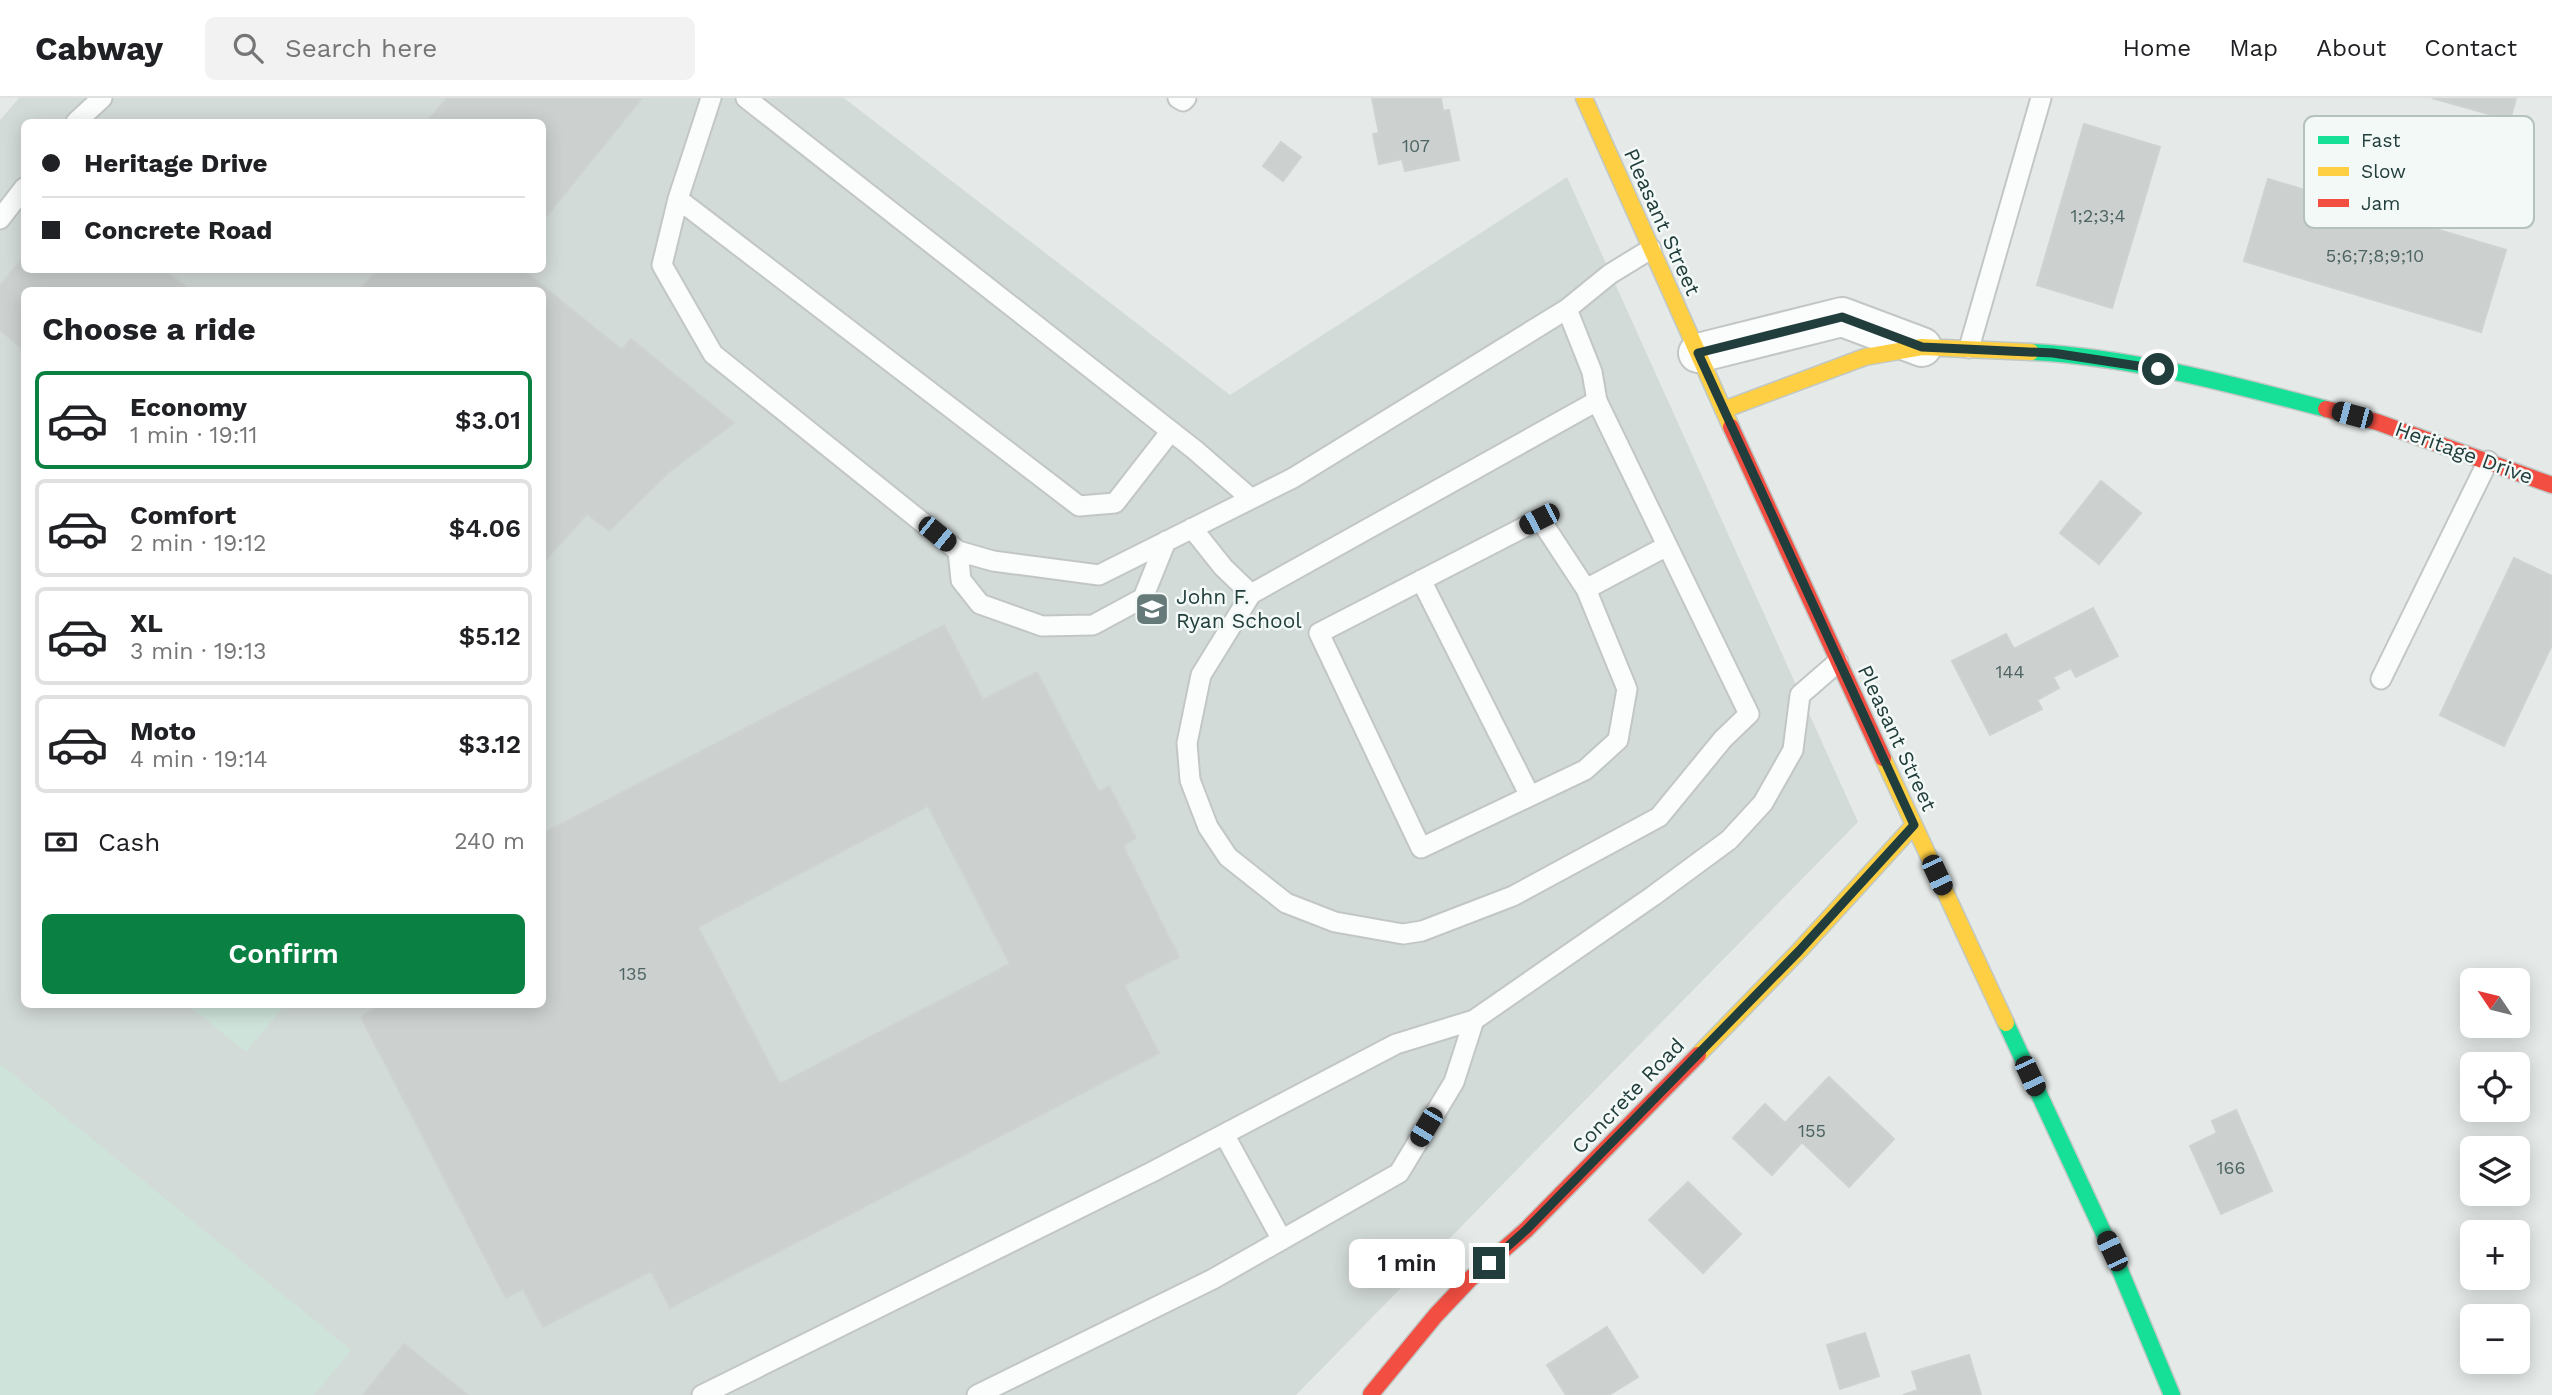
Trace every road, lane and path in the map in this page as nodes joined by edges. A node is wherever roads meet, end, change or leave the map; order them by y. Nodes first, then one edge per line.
1 (102, 98) edge
2 (711, 98) edge
3 (746, 98) edge
4 (1178, 98) edge
5 (1185, 98) edge
6 (1584, 98) edge
7 (2040, 98) edge
8 (79, 119) edge
9 (21, 192) edge
10 (678, 199) junction
11 (0, 219) edge
12 (1651, 248) junction
13 (1567, 309) junction
14 (1922, 347) junction
15 (1969, 348) junction
16 (1698, 353) junction
17 (1597, 401) junction
18 (1723, 410) junction
19 (1171, 431) junction
20 (2488, 461) junction
21 (2552, 485) edge
22 (1249, 498) junction
23 (1192, 528) junction
24 (1166, 541) junction
25 (1667, 546) junction
26 (958, 551) junction
27 (1421, 580) junction
28 (1586, 589) junction
29 (1251, 594) junction
30 (1838, 662) junction
31 (2381, 678) dead end
32 (1530, 796) junction
33 (1914, 825) junction
34 (1474, 1020) junction
35 (1224, 1134) junction
36 (1282, 1240) junction
37 (1371, 1394) edge
38 (702, 1395) edge
39 (977, 1395) edge
40 (2172, 1395) edge

1 - 8 lane
2 - 10 lane
3 - 19 lane
4 - 5 lane
6 - 12 street, Pleasant Street
7 - 15 lane
9 - 11 lane
10 - 19 lane
10 - 26 lane
12 - 13 lane
12 - 16 street, Pleasant Street
13 - 17 lane
13 - 22 lane
14 - 15 street, Heritage Drive
14 - 16 street, Heritage Drive
14 - 18 street, Heritage Drive
15 - 20 street, Heritage Drive
16 - 18 street, Pleasant Street
17 - 25 lane
17 - 29 lane
18 - 30 street, Pleasant Street
19 - 22 lane
20 - 21 street, Heritage Drive
20 - 31 lane
22 - 23 lane
23 - 24 lane
23 - 29 lane
24 - 26 lane
24 - 26 lane
25 - 28 lane
25 - 29 lane
27 - 28 lane
27 - 32 lane
27 - 32 lane
28 - 32 lane
30 - 33 street, Pleasant Street
30 - 34 lane
33 - 37 street, Concrete Road
33 - 40 street, Pleasant Street
34 - 35 lane
34 - 36 lane
35 - 36 lane
35 - 38 lane
36 - 39 lane

